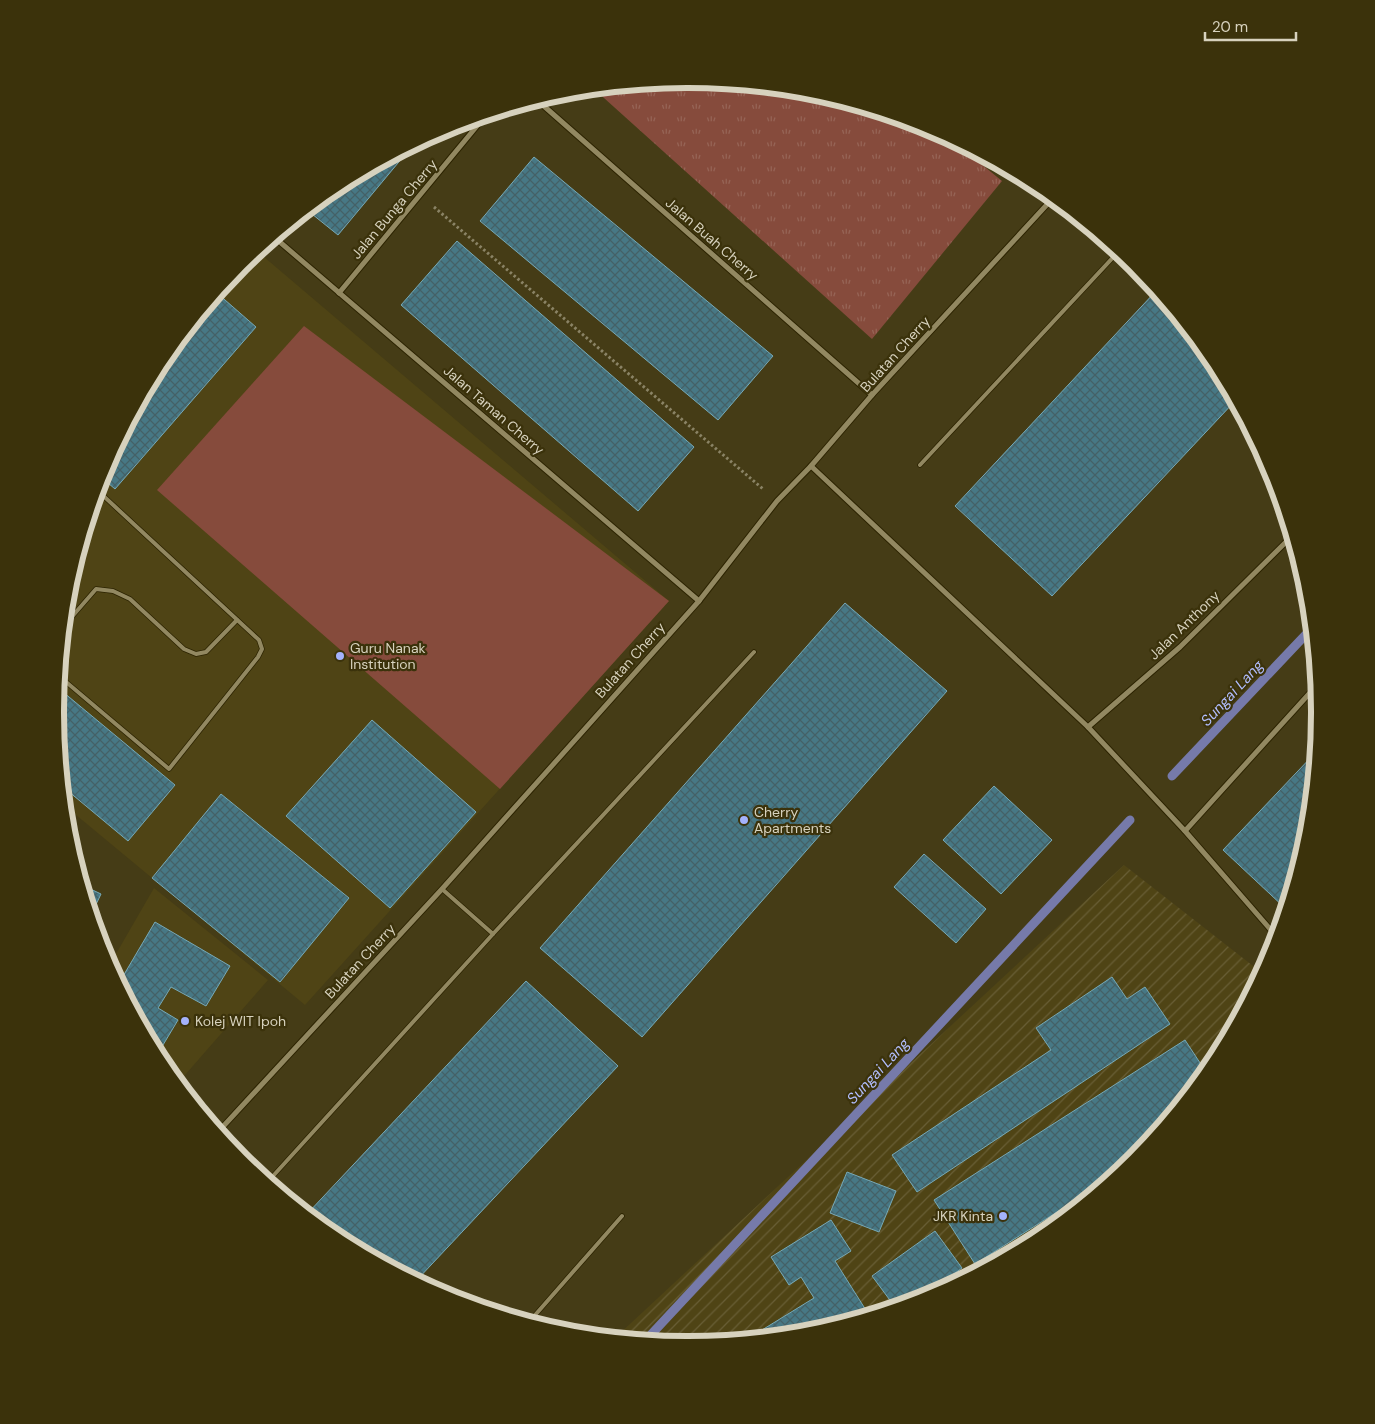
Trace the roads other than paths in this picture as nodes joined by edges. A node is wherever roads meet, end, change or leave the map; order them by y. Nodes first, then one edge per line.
1 (543, 106) edge
2 (478, 124) edge
3 (1048, 203) edge
4 (279, 241) edge
5 (1114, 257) edge
6 (339, 293) junction
7 (872, 395) junction
8 (810, 466) junction
9 (920, 466) dead end
10 (103, 495) edge
11 (1287, 541) edge
12 (699, 601) junction
13 (71, 617) edge
14 (238, 620) junction
15 (754, 652) dead end
16 (65, 681) edge
17 (1311, 692) edge
18 (1088, 727) junction
19 (1185, 831) junction
20 (442, 889) junction
21 (1271, 931) edge
22 (493, 934) junction
23 (223, 1127) edge
24 (273, 1176) dead end
25 (622, 1216) dead end
26 (534, 1316) edge

1 - 7 street, Jalan Buah Cherry
2 - 6 street, Jalan Bunga Cherry
3 - 7 street, Bulatan Cherry
4 - 6 street, Jalan Taman Cherry
5 - 9 lane
6 - 12 street, Jalan Taman Cherry
7 - 8 street, Bulatan Cherry
8 - 12 street, Bulatan Cherry
8 - 18 street
10 - 14 lane
11 - 18 street, Jalan Anthony
12 - 20 street, Bulatan Cherry
13 - 14 lane
14 - 16 lane
15 - 22 lane
17 - 19 street
18 - 19 street
19 - 21 street
20 - 22 lane
20 - 23 street, Bulatan Cherry
22 - 24 lane
25 - 26 lane

